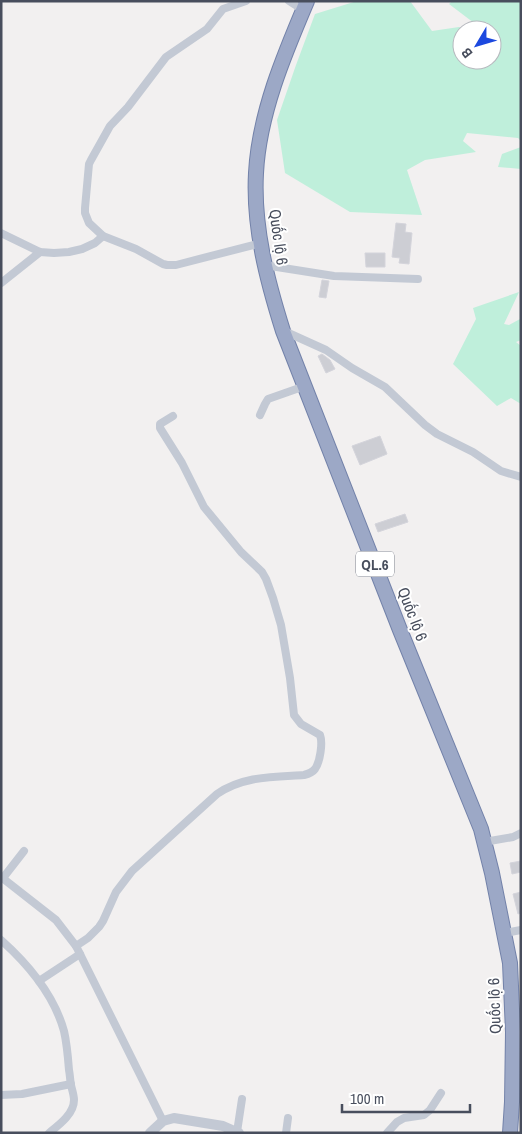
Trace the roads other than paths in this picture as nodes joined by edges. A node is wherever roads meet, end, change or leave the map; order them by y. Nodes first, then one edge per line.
1 (246, 1) edge
2 (289, 1) edge
3 (305, 6) edge
4 (1, 233) edge
5 (103, 236) junction
6 (261, 243) junction
7 (40, 252) junction
8 (264, 265) junction
9 (418, 279) dead end
10 (1, 283) edge
11 (283, 331) junction
12 (304, 386) junction
13 (260, 415) dead end
14 (173, 416) dead end
15 (521, 477) edge
16 (521, 833) edge
17 (484, 842) junction
18 (24, 851) dead end
19 (2, 878) edge
20 (521, 930) edge
21 (505, 933) junction
22 (1, 940) edge
23 (78, 950) junction
24 (39, 981) junction
25 (71, 1084) junction
26 (442, 1093) dead end
27 (1, 1094) edge
28 (242, 1098) dead end
29 (288, 1118) dead end
30 (163, 1121) junction
31 (238, 1132) edge
32 (49, 1133) edge
33 (150, 1133) edge
34 (286, 1133) edge
35 (387, 1133) edge
36 (510, 1133) edge

1 - 5 street
2 - 3 street
3 - 6 highway, Quốc lộ 6 / QL.6
4 - 7 street
5 - 6 street
5 - 7 street
6 - 8 highway, Quốc lộ 6 / QL.6
7 - 10 street
8 - 9 street
8 - 11 highway, Quốc lộ 6 / QL.6
11 - 12 highway, Quốc lộ 6 / QL.6
11 - 15 street
12 - 13 street
12 - 17 highway, Quốc lộ 6 / QL.6
14 - 23 street
16 - 17 street
17 - 21 highway, Quốc lộ 6 / QL.6
18 - 19 street
19 - 23 street
20 - 21 street
21 - 36 highway, Quốc lộ 6 / QL.6
22 - 24 street
23 - 24 street
23 - 30 street
24 - 25 street
25 - 27 street
25 - 32 street
26 - 35 street
28 - 31 street
29 - 34 street
30 - 31 street
30 - 33 street

